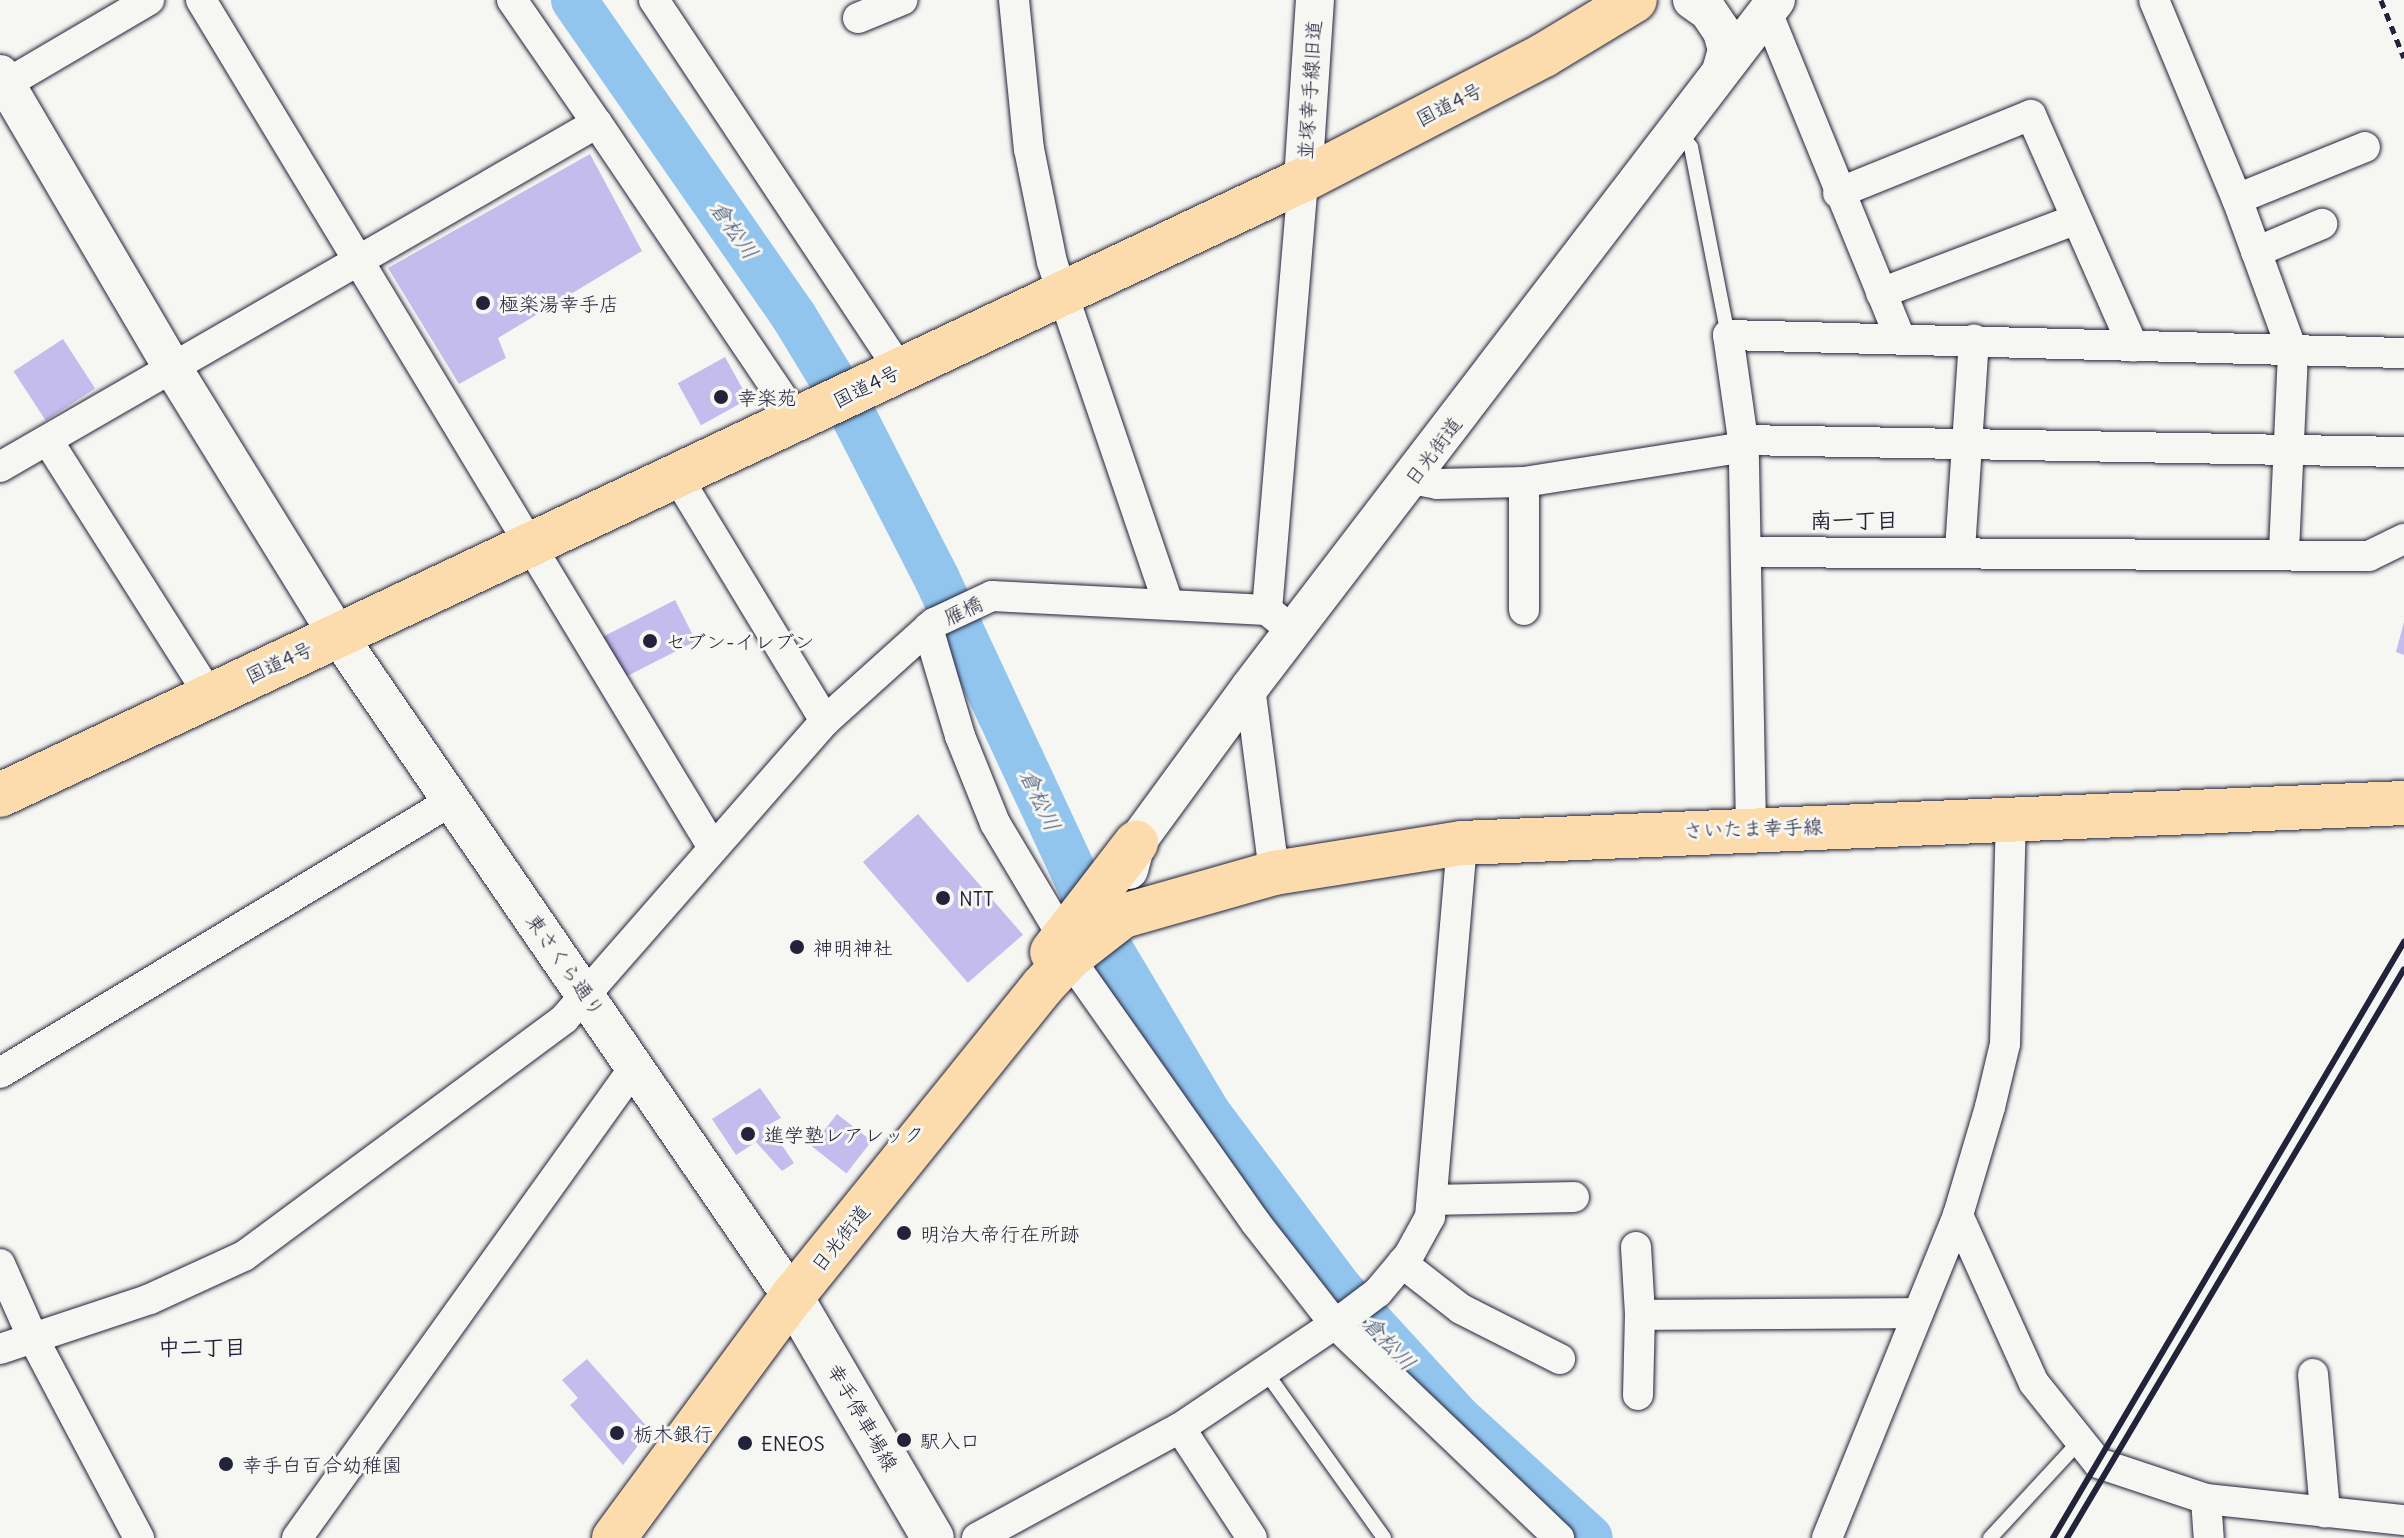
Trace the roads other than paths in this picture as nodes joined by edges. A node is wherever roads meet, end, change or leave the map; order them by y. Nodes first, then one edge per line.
1 (149, 0) edge
2 (201, 0) edge
3 (512, 0) edge
4 (654, 0) edge
5 (902, 0) edge
6 (1014, 0) edge
7 (1315, 0) edge
8 (1635, 0) edge
9 (1692, 0) edge
10 (2154, 0) edge
11 (1771, 6) edge
12 (858, 18) dead end
13 (1721, 71) junction
14 (3, 79) edge
15 (597, 123) junction
16 (1677, 130) junction
17 (2365, 147) dead end
18 (1303, 180) junction
19 (1838, 193) junction
20 (2237, 199) junction
21 (2074, 220) junction
22 (2322, 224) dead end
23 (2256, 252) junction
24 (360, 258) junction
25 (1881, 293) junction
26 (1062, 294) junction
27 (1728, 335) junction
28 (1899, 336) junction
29 (1974, 339) junction
30 (2133, 346) junction
31 (2293, 353) junction
32 (2404, 353) edge
33 (172, 367) junction
34 (884, 377) junction
35 (806, 415) junction
36 (48, 441) junction
37 (1743, 443) junction
38 (1967, 447) junction
39 (2289, 452) junction
40 (2404, 452) edge
41 (3, 458) edge
42 (678, 478) junction
43 (1412, 479) junction
44 (1524, 482) junction
45 (2404, 539) edge
46 (529, 546) junction
47 (1960, 550) junction
48 (1747, 552) junction
49 (2284, 555) junction
50 (1168, 603) junction
51 (1524, 610) dead end
52 (1280, 621) junction
53 (931, 626) junction
54 (337, 634) junction
55 (1250, 687) junction
56 (209, 695) junction
57 (825, 721) junction
58 (0, 795) edge
59 (451, 801) junction
60 (2404, 803) edge
61 (2011, 821) junction
62 (1751, 828) junction
63 (1136, 843) joint
64 (1462, 843) junction
65 (712, 846) junction
66 (1274, 873) junction
67 (1087, 930) junction
68 (588, 995) junction
69 (636, 1065) junction
70 (0, 1073) edge
71 (1574, 1197) dead end
72 (1432, 1200) junction
73 (1958, 1215) junction
74 (1636, 1247) dead end
75 (1402, 1263) junction
76 (0, 1264) edge
77 (792, 1297) junction
78 (1918, 1313) junction
79 (1640, 1315) junction
80 (1340, 1320) junction
81 (31, 1334) junction
82 (0, 1349) edge
83 (1560, 1359) dead end
84 (1265, 1371) junction
85 (2313, 1374) dead end
86 (1638, 1395) dead end
87 (1180, 1428) junction
88 (2078, 1443) junction
89 (2206, 1499) junction
90 (2325, 1512) junction
91 (2404, 1520) edge
92 (1239, 1534) edge
93 (139, 1538) edge
94 (297, 1538) edge
95 (614, 1538) edge
96 (933, 1538) edge
97 (977, 1538) edge
98 (1384, 1538) edge
99 (1559, 1538) edge
100 (1827, 1538) edge
101 (1990, 1538) edge
102 (2209, 1538) edge

1 - 14 street
2 - 24 street
3 - 15 street
4 - 34 street
5 - 12 street
6 - 26 street
7 - 18 street, 並塚幸手線旧道
8 - 18 main road, 国道4号
9 - 13 street
10 - 20 street
11 - 13 street, 日光街道
11 - 19 street
13 - 16 street, 日光街道
14 - 33 street, 東さくら通り
15 - 24 street
15 - 35 street
16 - 27 lane
16 - 43 street, 日光街道
17 - 20 street
18 - 26 main road, 国道4号
18 - 52 street
19 - 21 street
19 - 25 street
20 - 23 street
21 - 25 street
21 - 30 street
22 - 23 street
23 - 31 street
24 - 33 street
24 - 46 street
25 - 28 street
26 - 34 main road, 国道4号
26 - 50 street
27 - 28 street
27 - 37 street
28 - 29 street
29 - 30 street
29 - 38 street
30 - 31 street
31 - 32 street
31 - 39 street
33 - 36 street
33 - 54 street, 東さくら通り
34 - 35 main road, 国道4号
35 - 42 main road, 国道4号
36 - 41 street
36 - 56 street
37 - 38 street
37 - 44 street
37 - 48 street
38 - 39 street
38 - 47 street
39 - 40 street
39 - 49 street
42 - 46 main road, 国道4号
42 - 57 street
43 - 44 street
43 - 52 street, 日光街道
44 - 51 street
45 - 49 street
46 - 54 main road, 国道4号
46 - 65 street
47 - 48 street
47 - 49 street
48 - 62 street
50 - 52 street
50 - 53 street, 雁橋
52 - 55 street, 日光街道
53 - 57 street, 雁橋
53 - 67 street
54 - 56 main road, 国道4号
54 - 59 street, 東さくら通り
55 - 63 street, 日光街道
55 - 66 street
56 - 58 main road, 国道4号
57 - 65 street, 雁橋
59 - 68 street, 東さくら通り
59 - 70 street
60 - 61 main road, さいたま幸手線
61 - 62 main road, さいたま幸手線
61 - 73 street
62 - 64 main road, さいたま幸手線
63 - 67 main road, 日光街道
64 - 66 main road, さいたま幸手線
64 - 72 street
65 - 68 street, 雁橋
66 - 67 main road, さいたま幸手線
67 - 77 main road, 日光街道
67 - 80 street
68 - 69 street, 東さくら通り
68 - 81 street, 雁橋
69 - 77 street, 東さくら通り
69 - 94 street
71 - 72 street
72 - 75 street
73 - 78 street
73 - 88 street
74 - 79 street
75 - 80 street
75 - 83 street
76 - 81 street
77 - 95 main road, 日光街道
77 - 96 main road, 幸手停車場線
78 - 79 street
78 - 100 street
79 - 86 street
80 - 84 street
80 - 99 street
81 - 82 street, 雁橋
81 - 93 street
84 - 87 street
84 - 98 lane
85 - 90 street
87 - 92 street
87 - 97 street
88 - 89 street
88 - 101 lane
89 - 90 street
89 - 102 street
90 - 91 street

